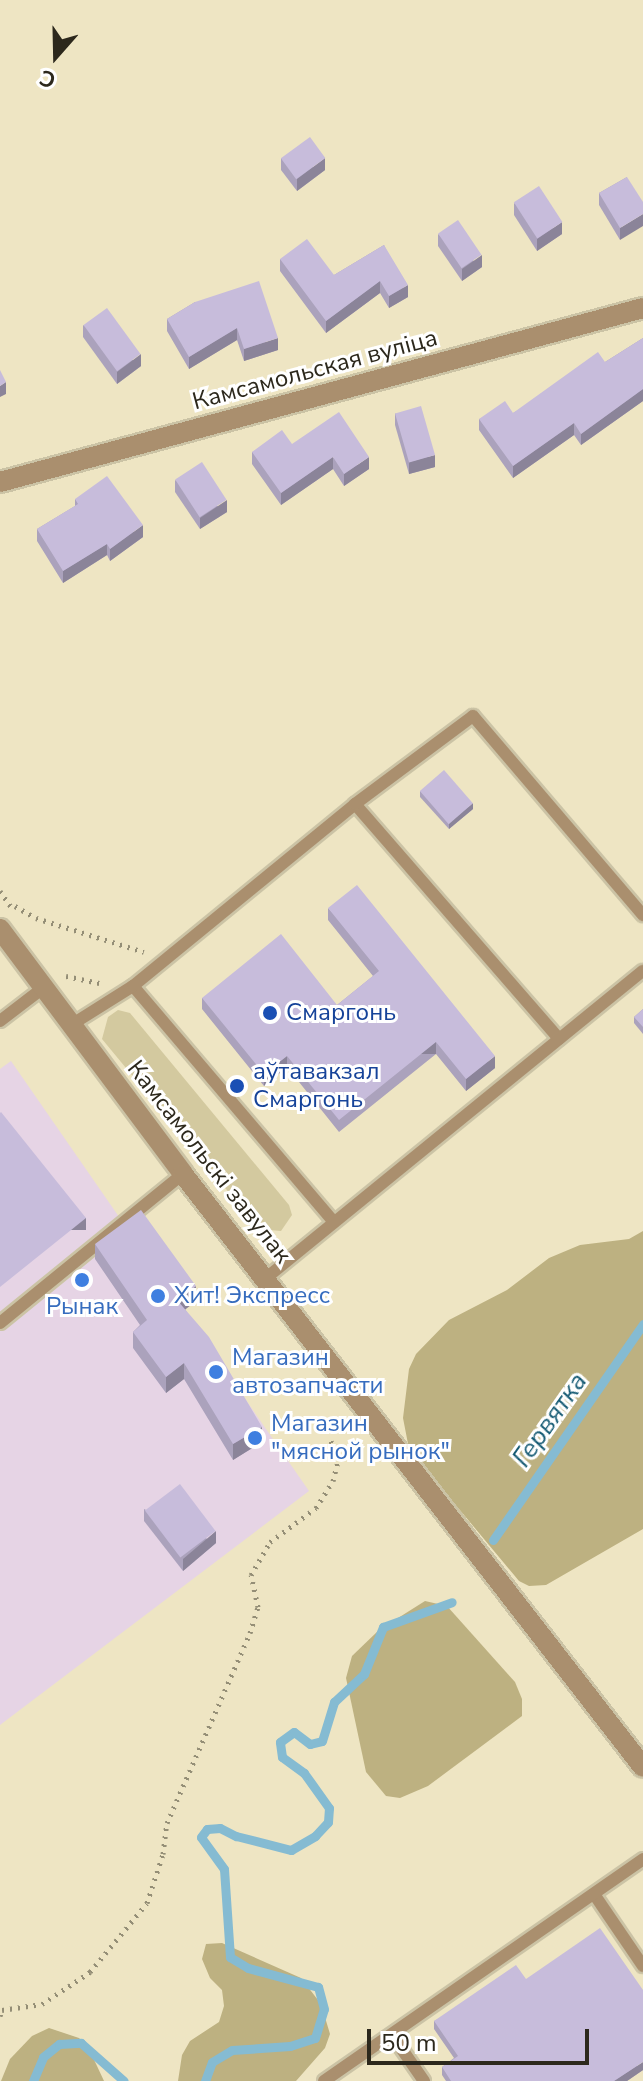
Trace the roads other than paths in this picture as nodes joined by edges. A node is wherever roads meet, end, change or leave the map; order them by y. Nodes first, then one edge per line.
1 (643, 308) edge
2 (0, 482) edge
3 (355, 804) junction
4 (643, 915) edge
5 (0, 929) edge
6 (643, 971) edge
7 (50, 980) junction
8 (133, 986) junction
9 (0, 1021) edge
10 (71, 1025) junction
11 (559, 1039) junction
12 (183, 1174) junction
13 (333, 1221) junction
14 (266, 1278) junction
15 (0, 1323) edge
16 (643, 1767) edge
17 (643, 1859) edge
18 (594, 1894) junction
19 (643, 1966) edge
20 (392, 2035) junction
21 (324, 2081) edge
22 (424, 2081) edge

1 - 2 street, Камсамольская вуліца
3 - 4 lane
3 - 8 lane
3 - 11 lane
5 - 7 street, Камсамольскі завулак
6 - 11 lane
7 - 9 lane
7 - 10 street, Камсамольскі завулак
8 - 10 lane
8 - 13 lane
10 - 12 street, Камсамольскі завулак
11 - 13 lane
12 - 14 street, Камсамольскі завулак
12 - 15 lane
13 - 14 lane
14 - 16 street, Камсамольскі завулак
17 - 18 lane
18 - 19 lane
18 - 20 lane
20 - 21 lane
20 - 22 lane

